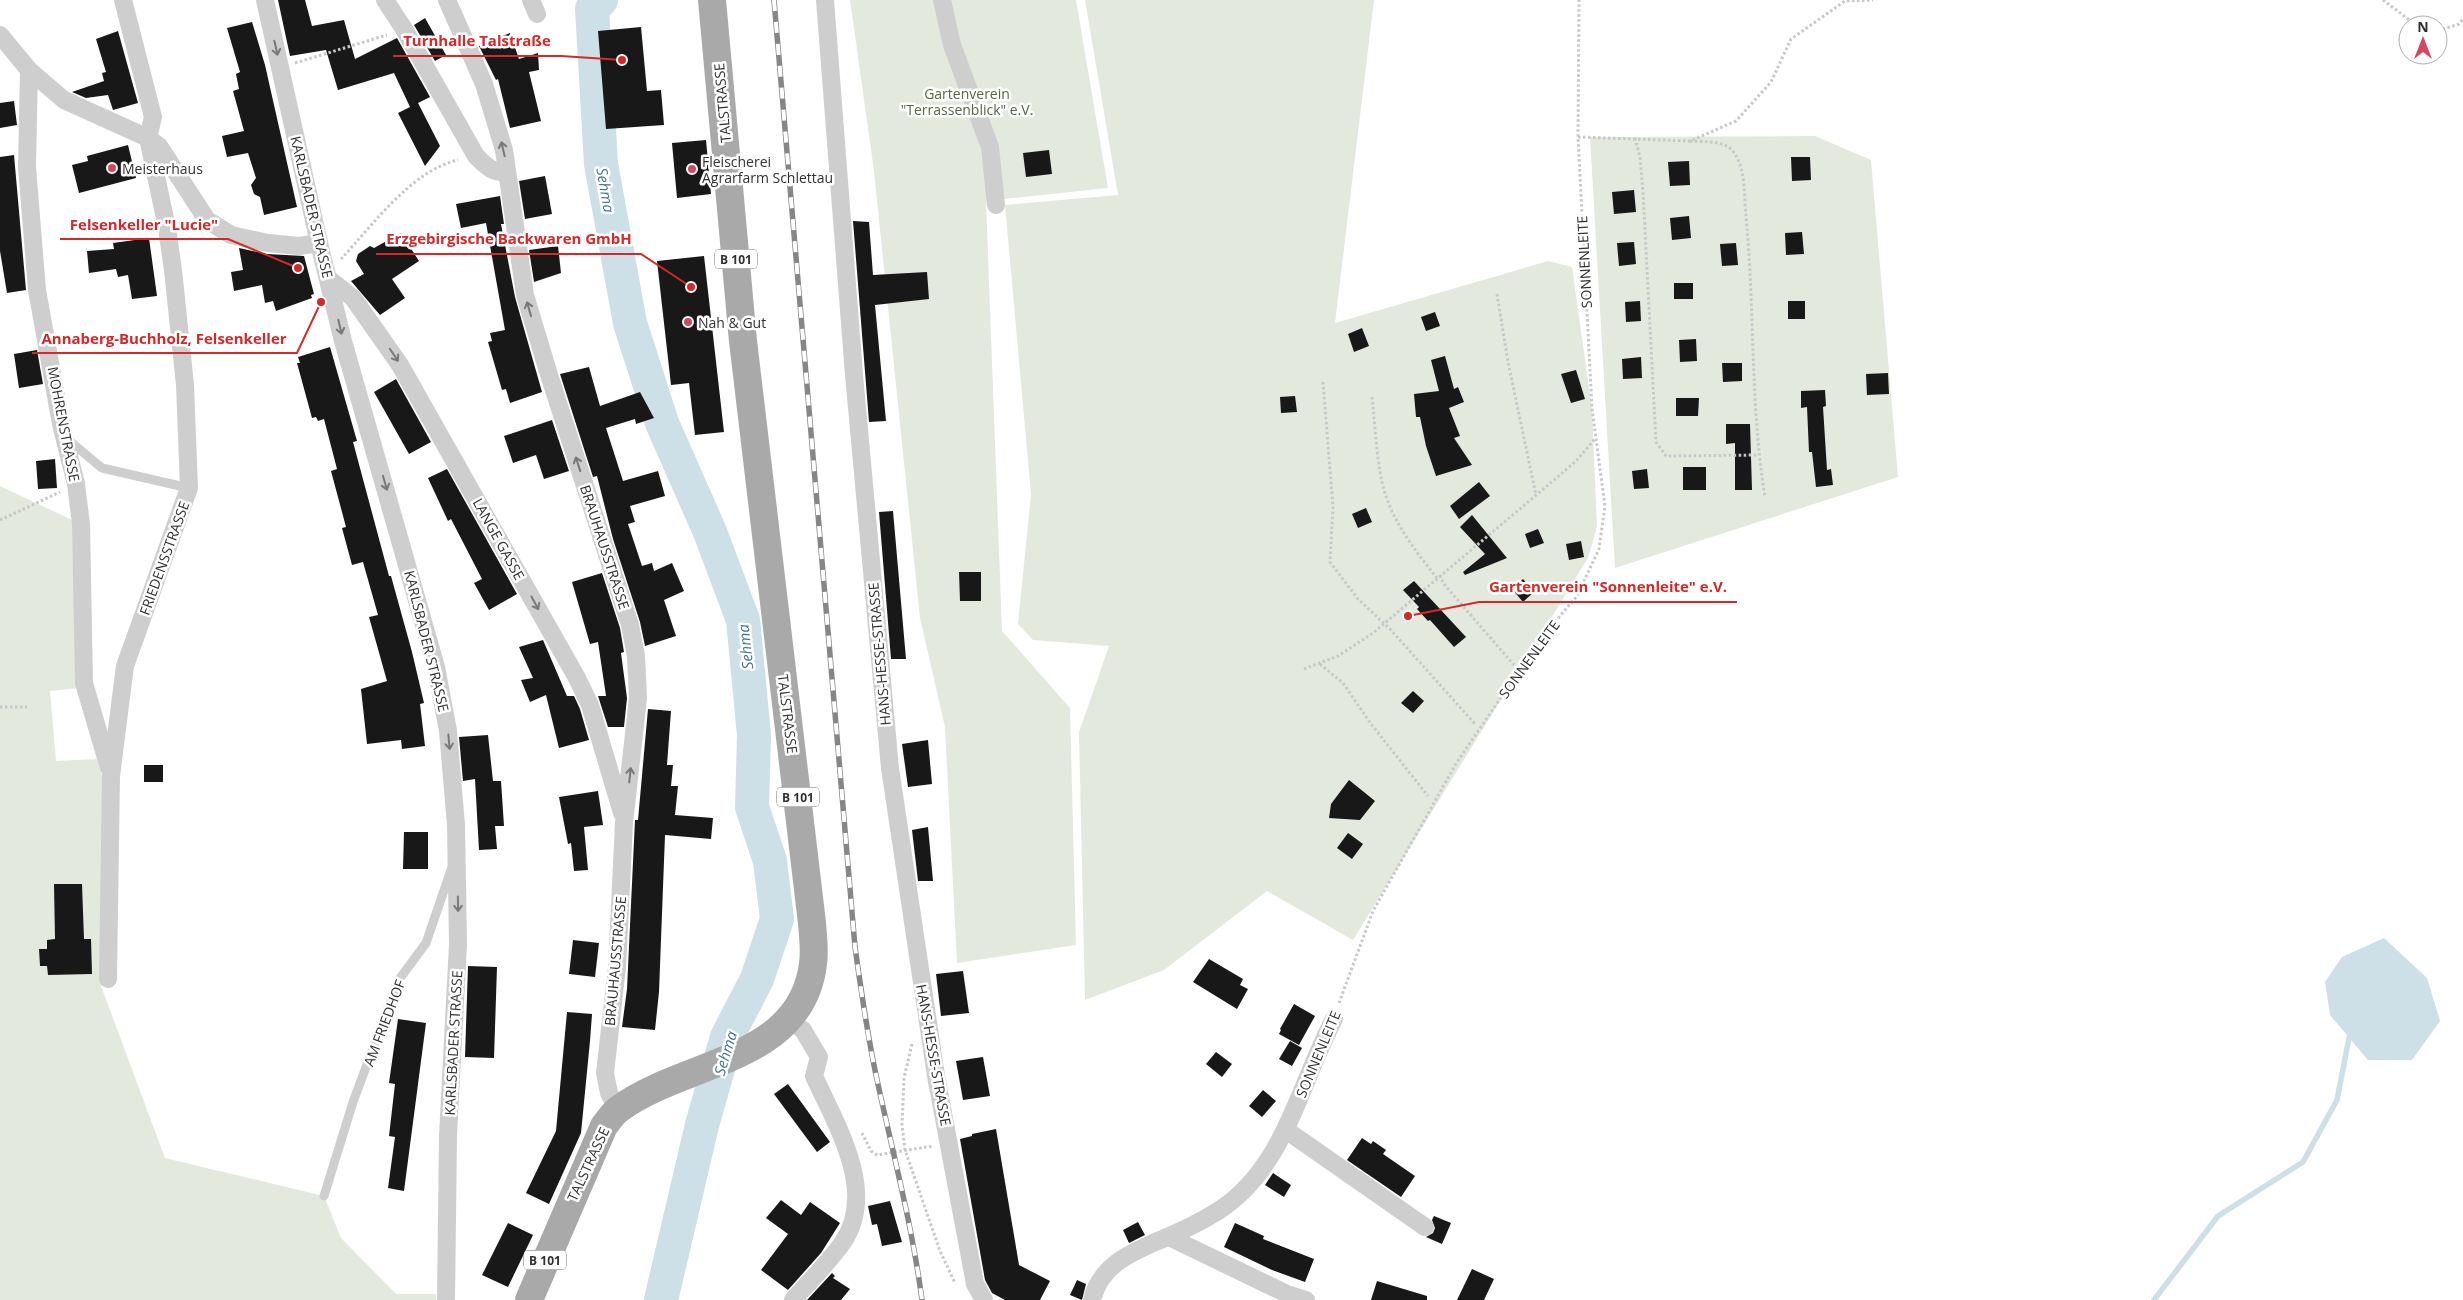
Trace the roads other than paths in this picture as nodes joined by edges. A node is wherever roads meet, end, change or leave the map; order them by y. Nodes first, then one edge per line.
1 (123, 0) edge
2 (265, 0) edge
3 (385, 0) edge
4 (448, 0) edge
5 (712, 0) edge
6 (825, 0) edge
7 (942, 0) edge
8 (0, 35) edge
9 (29, 70) junction
10 (148, 138) junction
11 (507, 172) junction
12 (996, 205) dead end
13 (318, 243) junction
14 (327, 274) junction
15 (66, 439) junction
16 (189, 488) junction
17 (111, 776) junction
18 (624, 823) junction
19 (457, 856) junction
20 (108, 979) dead end
21 (789, 1020) junction
22 (1334, 1020) road end
23 (618, 1110) junction
24 (1286, 1130) junction
25 (324, 1196) dead end
26 (1425, 1227) dead end
27 (1169, 1236) junction
28 (983, 1299) edge
29 (446, 1300) edge
30 (529, 1300) edge
31 (793, 1300) edge
32 (1092, 1300) edge
33 (1306, 1300) edge

1 - 10 street
2 -> 13 street, KARLSBADER STRASSE
3 - 11 street
11 -> 4 street, BRAUHAUSSTRASSE
5 - 21 main road, TALSTRASSE / B 101
6 - 28 street, HANS-HESSE-STRASSE
7 - 12 street
8 - 9 street
9 - 10 street
9 - 15 street, MOHRENSTRASSE
10 - 13 street
10 - 16 street, FRIEDENSSTRASSE
18 -> 11 street, BRAUHAUSSTRASSE
13 - 14 street, KARLSBADER STRASSE
14 -> 18 street, LANGE GASSE
14 -> 19 street, KARLSBADER STRASSE
15 - 16 lane
15 - 17 street, MOHRENSTRASSE
16 - 17 street, FRIEDENSSTRASSE
17 - 20 street, FRIEDENSSTRASSE
18 - 23 street, BRAUHAUSSTRASSE
19 - 25 lane, AM FRIEDHOF
19 -> 29 street, KARLSBADER STRASSE
21 - 23 main road, TALSTRASSE / B 101
21 - 31 street
22 - 24 street, SONNENLEITE
23 - 30 main road, TALSTRASSE / B 101
24 - 26 street
24 - 27 street, SONNENLEITE
27 - 32 street, SONNENLEITE
27 - 33 street

